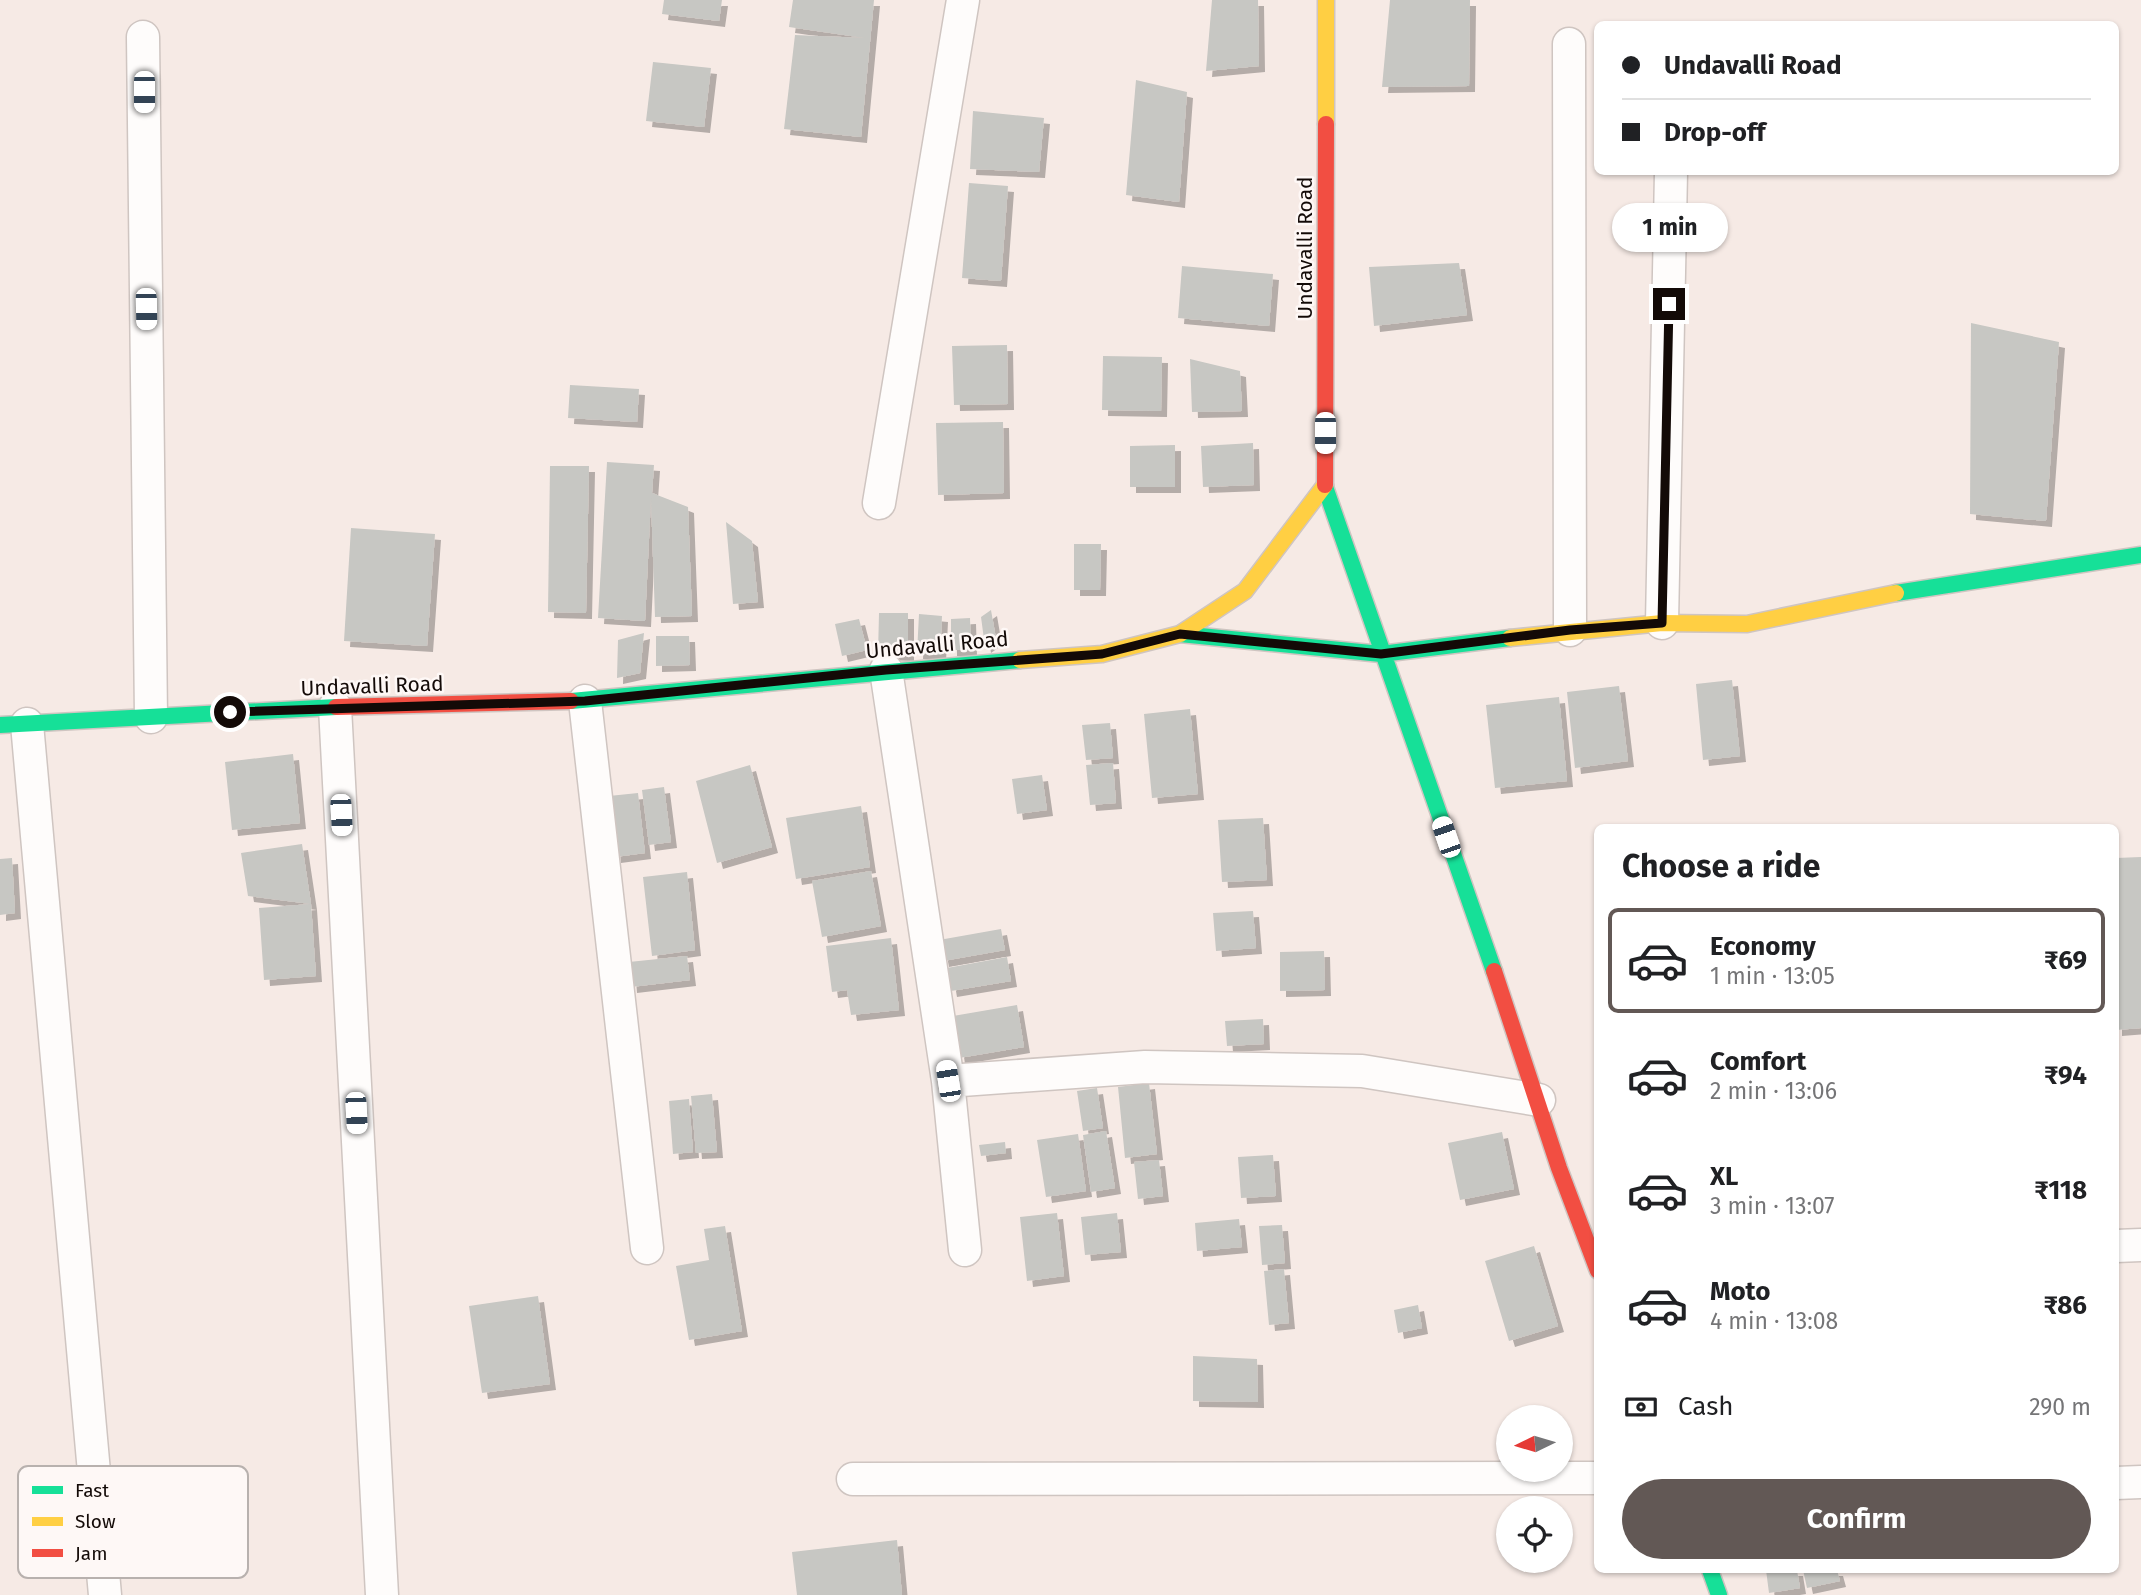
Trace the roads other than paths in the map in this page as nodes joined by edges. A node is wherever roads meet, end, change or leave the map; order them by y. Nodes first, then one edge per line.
1 (963, 0) edge
2 (1326, 0) edge
3 (143, 37) dead end
4 (1569, 44) dead end
5 (1671, 175) edge
6 (1325, 487) junction
7 (879, 503) dead end
8 (2141, 555) edge
9 (1662, 623) junction
10 (1570, 630) junction
11 (1180, 634) junction
12 (1381, 654) junction
13 (886, 670) junction
14 (585, 701) junction
15 (335, 707) junction
16 (151, 717) junction
17 (14, 724) edge
18 (948, 1081) junction
19 (1539, 1100) junction
20 (2141, 1245) edge
21 (2119, 1246) edge
22 (648, 1248) dead end
23 (965, 1250) dead end
24 (1594, 1260) edge
25 (92, 1466) edge
26 (1594, 1478) edge
27 (853, 1479) dead end
28 (2141, 1482) edge
29 (2119, 1483) edge
30 (1711, 1573) edge
31 (382, 1595) edge
32 (1719, 1595) edge

1 - 7 street
2 - 6 main road, Undavalli Road
3 - 16 street
4 - 10 street
5 - 9 street
6 - 11 main road, Undavalli Road
6 - 12 main road
8 - 9 main road
9 - 10 main road
10 - 12 main road
11 - 12 main road
11 - 13 main road, Undavalli Road
12 - 19 main road
13 - 14 main road, Undavalli Road
13 - 18 street
14 - 15 main road, Undavalli Road
14 - 22 street
15 - 16 main road, Undavalli Road
15 - 31 street
16 - 17 main road, Undavalli Road
17 - 25 street
18 - 19 street
18 - 23 street
19 - 24 main road
20 - 21 street
26 - 27 street
28 - 29 street
30 - 32 main road

